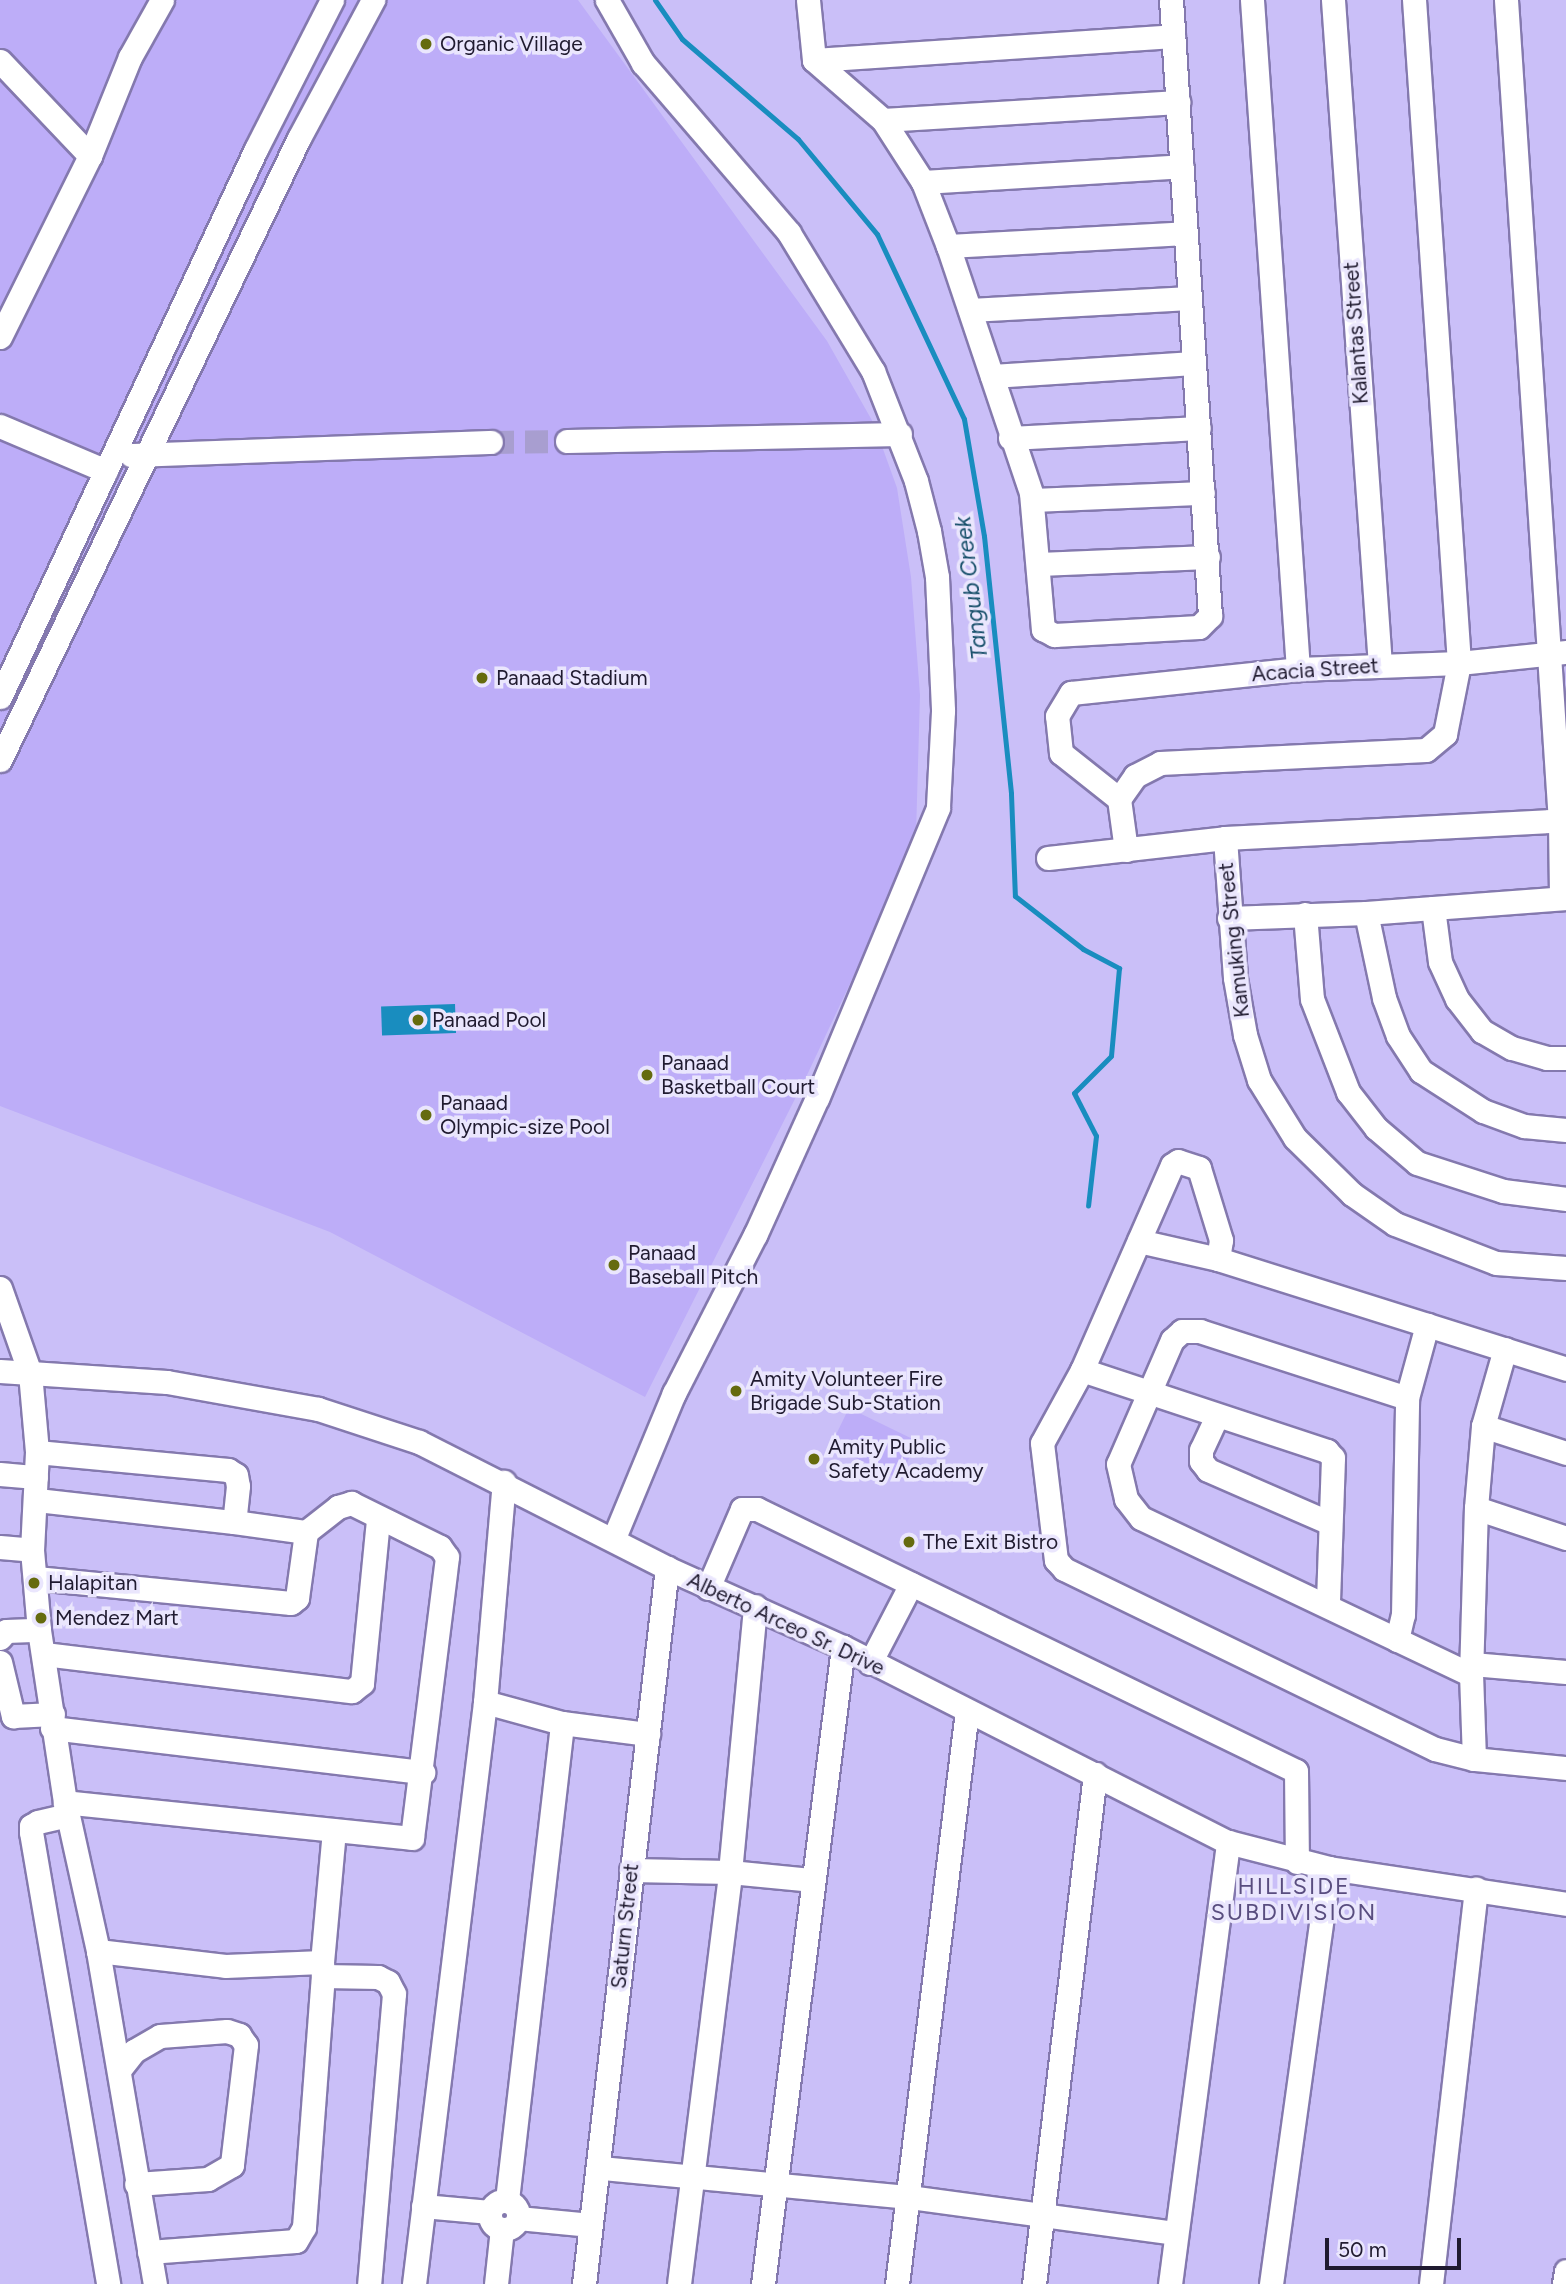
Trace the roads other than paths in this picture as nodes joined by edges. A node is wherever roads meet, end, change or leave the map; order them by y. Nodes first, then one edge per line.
1 (162, 0) edge
2 (332, 0) edge
3 (373, 0) edge
4 (607, 0) edge
5 (808, 0) edge
6 (1171, 0) edge
7 (1252, 0) edge
8 (1332, 0) edge
9 (1414, 0) edge
10 (1506, 0) edge
11 (1173, 36) junction
12 (814, 60) junction
13 (0, 61) edge
14 (1178, 102) junction
15 (883, 120) junction
16 (90, 156) junction
17 (1182, 166) junction
18 (923, 182) junction
19 (1186, 233) junction
20 (948, 246) junction
21 (1190, 298) junction
22 (6, 299) edge
23 (970, 310) junction
24 (0, 337) edge
25 (1194, 363) junction
26 (992, 376) junction
27 (0, 426) edge
28 (1199, 429) junction
29 (900, 435) junction
30 (1010, 438) junction
31 (567, 441) tunnel mouth
32 (491, 442) tunnel mouth
33 (144, 455) junction
34 (110, 462) junction
35 (1203, 493) junction
36 (1033, 500) junction
37 (1208, 557) junction
38 (1039, 564) junction
39 (1557, 652) edge
40 (1459, 663) junction
41 (1380, 665) junction
42 (1298, 669) junction
43 (0, 697) edge
44 (0, 760) edge
45 (1119, 799) junction
46 (1563, 821) edge
47 (1224, 838) junction
48 (1126, 850) junction
49 (1048, 858) dead end
50 (1564, 898) edge
51 (1433, 908) junction
52 (1366, 913) junction
53 (1305, 914) junction
54 (1229, 918) junction
55 (1566, 1058) edge
56 (1566, 1130) edge
57 (1566, 1199) edge
58 (1139, 1241) junction
59 (1219, 1259) junction
60 (1566, 1268) edge
61 (0, 1288) edge
62 (1427, 1325) junction
63 (1504, 1349) junction
64 (1566, 1369) edge
65 (1082, 1370) junction
66 (0, 1371) edge
67 (30, 1373) junction
68 (1148, 1390) junction
69 (1407, 1398) junction
70 (1217, 1416) junction
71 (1483, 1426) junction
72 (37, 1452) junction
73 (1566, 1453) edge
74 (0, 1474) edge
75 (504, 1482) junction
76 (36, 1488) junction
77 (1476, 1508) junction
78 (378, 1520) junction
79 (234, 1522) junction
80 (1330, 1523) junction
81 (306, 1532) junction
82 (614, 1538) junction
83 (1566, 1538) edge
84 (0, 1547) edge
85 (33, 1550) junction
86 (667, 1568) junction
87 (36, 1578) junction
88 (911, 1584) junction
89 (708, 1588) junction
90 (1328, 1604) junction
91 (755, 1606) junction
92 (38, 1630) junction
93 (0, 1638) edge
94 (1397, 1640) junction
95 (843, 1647) junction
96 (44, 1654) junction
97 (0, 1662) edge
98 (870, 1663) junction
99 (1471, 1670) junction
100 (1566, 1672) edge
101 (485, 1702) junction
102 (967, 1711) junction
103 (52, 1721) junction
104 (562, 1723) junction
105 (648, 1734) junction
106 (1474, 1759) junction
107 (1566, 1768) edge
108 (423, 1772) junction
109 (1095, 1774) junction
110 (67, 1808) junction
111 (334, 1832) junction
112 (1228, 1842) junction
113 (1297, 1862) junction
114 (1329, 1868) junction
115 (631, 1870) junction
116 (730, 1872) junction
117 (811, 1880) junction
118 (1476, 1889) junction
119 (1566, 1904) edge
120 (98, 1951) junction
121 (323, 1969) junction
122 (120, 2069) junction
123 (601, 2168) junction
124 (690, 2179) junction
125 (136, 2184) junction
126 (775, 2188) junction
127 (909, 2197) junction
128 (423, 2206) junction
129 (504, 2215) junction
130 (1042, 2215) junction
131 (591, 2225) junction
132 (1176, 2233) junction
133 (149, 2252) junction
134 (1566, 2270) edge
135 (108, 2284) edge
136 (155, 2284) edge
137 (369, 2284) edge
138 (414, 2284) edge
139 (496, 2284) edge
140 (584, 2284) edge
141 (679, 2284) edge
142 (763, 2284) edge
143 (897, 2284) edge
144 (1034, 2284) edge
145 (1170, 2284) edge
146 (1271, 2284) edge
147 (1431, 2284) edge
148 (1564, 2284) edge

1 - 16 street
2 - 34 street
3 - 33 street
4 - 29 street
5 - 12 street
6 - 11 street
7 - 42 street
8 - 41 street, Kalantas Street
9 - 40 street
10 - 39 street
11 - 12 street
11 - 14 street
12 - 15 street
13 - 16 street
14 - 15 street
14 - 17 street
15 - 18 street
16 - 22 street
17 - 18 street
17 - 19 street
18 - 20 street
19 - 20 street
19 - 21 street
20 - 23 street
21 - 23 street
21 - 25 street
22 - 24 street
23 - 26 street
25 - 26 street
25 - 28 street
26 - 30 street
27 - 34 street
28 - 30 street
28 - 35 street
29 - 31 street
29 - 82 street
30 - 36 street
32 - 33 street
33 - 34 street
33 - 44 street
34 - 43 street
35 - 36 street
35 - 37 street
36 - 38 street
37 - 38 street
37 - 38 street
39 - 40 street, Acacia Street
39 - 46 street
40 - 41 street, Acacia Street
40 - 45 street
41 - 42 street, Acacia Street
42 - 45 street, Acacia Street
45 - 48 street
46 - 47 street
46 - 50 street
47 - 48 street
47 - 54 street, Kamuking Street
48 - 49 street
50 - 51 street
51 - 52 street
51 - 55 street
52 - 53 street
52 - 56 street
53 - 54 street
53 - 57 street
54 - 60 street, Kamuking Street
58 - 59 street
58 - 59 street
58 - 65 street
59 - 62 street
61 - 67 street
62 - 63 street
62 - 69 street
63 - 64 street
63 - 71 street
65 - 68 street
65 - 106 street
66 - 67 street, Alberto Arceo Sr. Drive
67 - 72 street
67 - 75 street, Alberto Arceo Sr. Drive
68 - 69 street
68 - 70 street
68 - 90 street
69 - 94 street
70 - 80 street
70 - 80 street
71 - 73 street
71 - 77 street
72 - 76 street
72 - 79 street
74 - 76 street
75 - 82 street, Alberto Arceo Sr. Drive
75 - 101 street
76 - 79 street
76 - 85 street
77 - 83 street
77 - 99 street
78 - 81 street
78 - 96 street
78 - 108 street
79 - 81 street
80 - 90 street
81 - 87 street
82 - 86 street, Alberto Arceo Sr. Drive
84 - 85 street
85 - 87 street
86 - 89 street, Alberto Arceo Sr. Drive
86 - 105 street, Saturn Street
87 - 92 street
88 - 89 street
88 - 98 street
88 - 113 street
89 - 91 street, Alberto Arceo Sr. Drive
90 - 94 street
91 - 95 street, Alberto Arceo Sr. Drive
91 - 116 street
92 - 93 street
92 - 96 street
94 - 99 street
95 - 98 street, Alberto Arceo Sr. Drive
95 - 117 street
96 - 103 street
97 - 103 street
98 - 102 street, Alberto Arceo Sr. Drive
99 - 100 street
99 - 106 street
101 - 104 street
101 - 128 street
102 - 109 street, Alberto Arceo Sr. Drive
102 - 127 street
103 - 108 street
103 - 110 street
104 - 105 street
104 - 129 street
105 - 115 street, Saturn Street
106 - 107 street
108 - 111 street
109 - 112 street, Alberto Arceo Sr. Drive
109 - 130 street
110 - 111 street
110 - 120 street
110 - 135 street
111 - 121 street
112 - 113 street, Alberto Arceo Sr. Drive
112 - 132 street
113 - 114 street, Alberto Arceo Sr. Drive
114 - 118 street, Alberto Arceo Sr. Drive
114 - 146 street
115 - 116 street
115 - 123 street, Saturn Street
116 - 117 street
116 - 124 street
117 - 126 street
118 - 119 street, Alberto Arceo Sr. Drive
118 - 147 street
120 - 121 street
120 - 122 street
121 - 133 street
121 - 137 street
122 - 125 street
122 - 125 street
123 - 124 street
123 - 131 street, Saturn Street
124 - 126 street
124 - 141 street
125 - 133 street
126 - 127 street
126 - 142 street
127 - 130 street
127 - 143 street
128 - 129 street
128 - 138 street
129 - 131 street
129 - 139 street
130 - 132 street
130 - 144 street
131 - 140 street, Saturn Street
132 - 145 street
133 - 136 street
134 - 148 street

